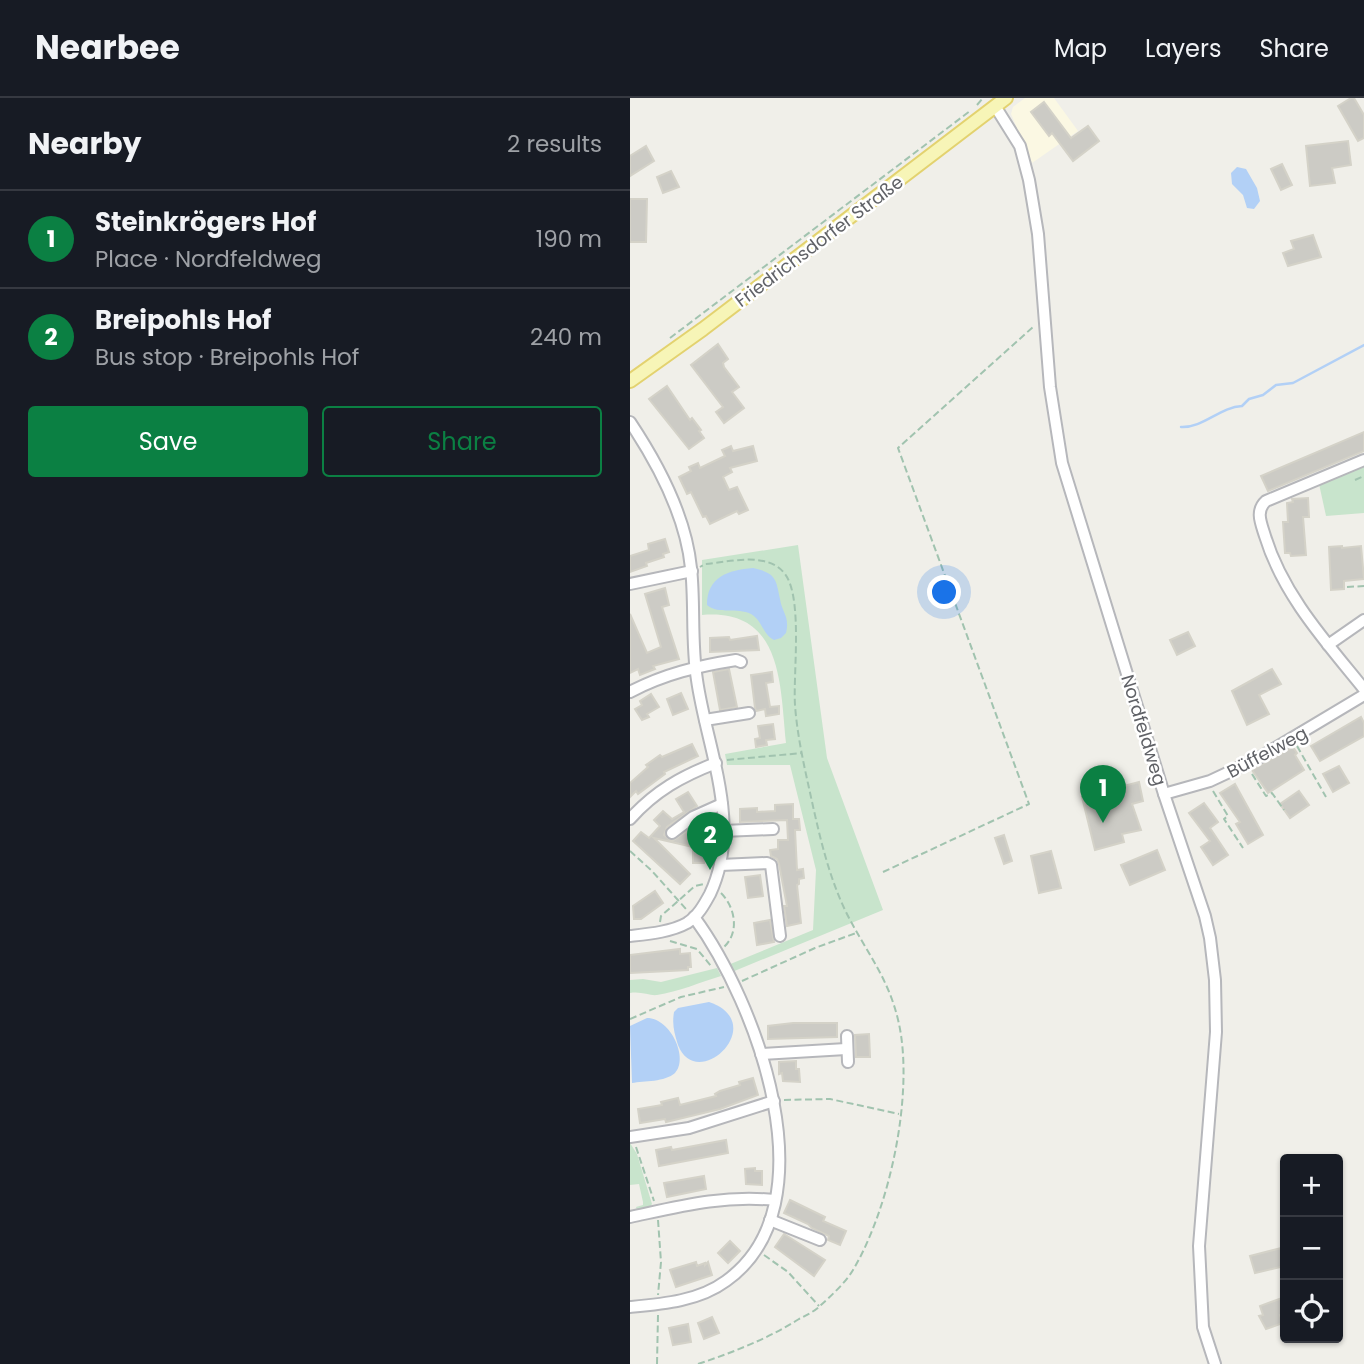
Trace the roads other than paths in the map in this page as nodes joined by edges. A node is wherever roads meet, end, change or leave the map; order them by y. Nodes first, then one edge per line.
1 (1000, 102) edge
2 (630, 381) edge
3 (630, 422) edge
4 (1364, 460) edge
5 (692, 571) junction
6 (630, 583) edge
7 (1364, 620) edge
8 (1328, 645) junction
9 (741, 662) dead end
10 (695, 667) junction
11 (1364, 689) edge
12 (630, 692) edge
13 (1364, 695) edge
14 (749, 713) dead end
15 (705, 720) junction
16 (716, 763) junction
17 (1164, 794) junction
18 (722, 804) junction
19 (630, 819) edge
20 (773, 829) dead end
21 (723, 831) junction
22 (672, 833) dead end
23 (720, 865) junction
24 (694, 917) junction
25 (630, 936) edge
26 (780, 936) dead end
27 (847, 1036) dead end
28 (846, 1049) junction
29 (761, 1054) junction
30 (848, 1062) dead end
31 (774, 1101) junction
32 (631, 1137) edge
33 (775, 1200) junction
34 (630, 1217) edge
35 (770, 1220) junction
36 (820, 1240) dead end
37 (630, 1307) edge
38 (1215, 1364) edge

1 - 2 main road, Friedrichsdorfer Straße
1 - 17 street, Nordfeldweg
3 - 5 street
4 - 8 street
5 - 6 street
5 - 10 street
7 - 8 street
8 - 11 street
9 - 10 street
10 - 12 street
10 - 15 street
13 - 17 street, Büffelweg
14 - 15 street
15 - 16 street
16 - 18 street
16 - 19 street
17 - 38 street, Nordfeldweg
18 - 21 street
18 - 22 street
20 - 21 street
21 - 23 street
23 - 24 street
23 - 26 street
24 - 25 street
24 - 29 street
27 - 28 street
28 - 29 street
28 - 30 street
29 - 31 street
31 - 32 street
31 - 33 street
33 - 34 street
33 - 35 street
35 - 36 street
35 - 37 street

